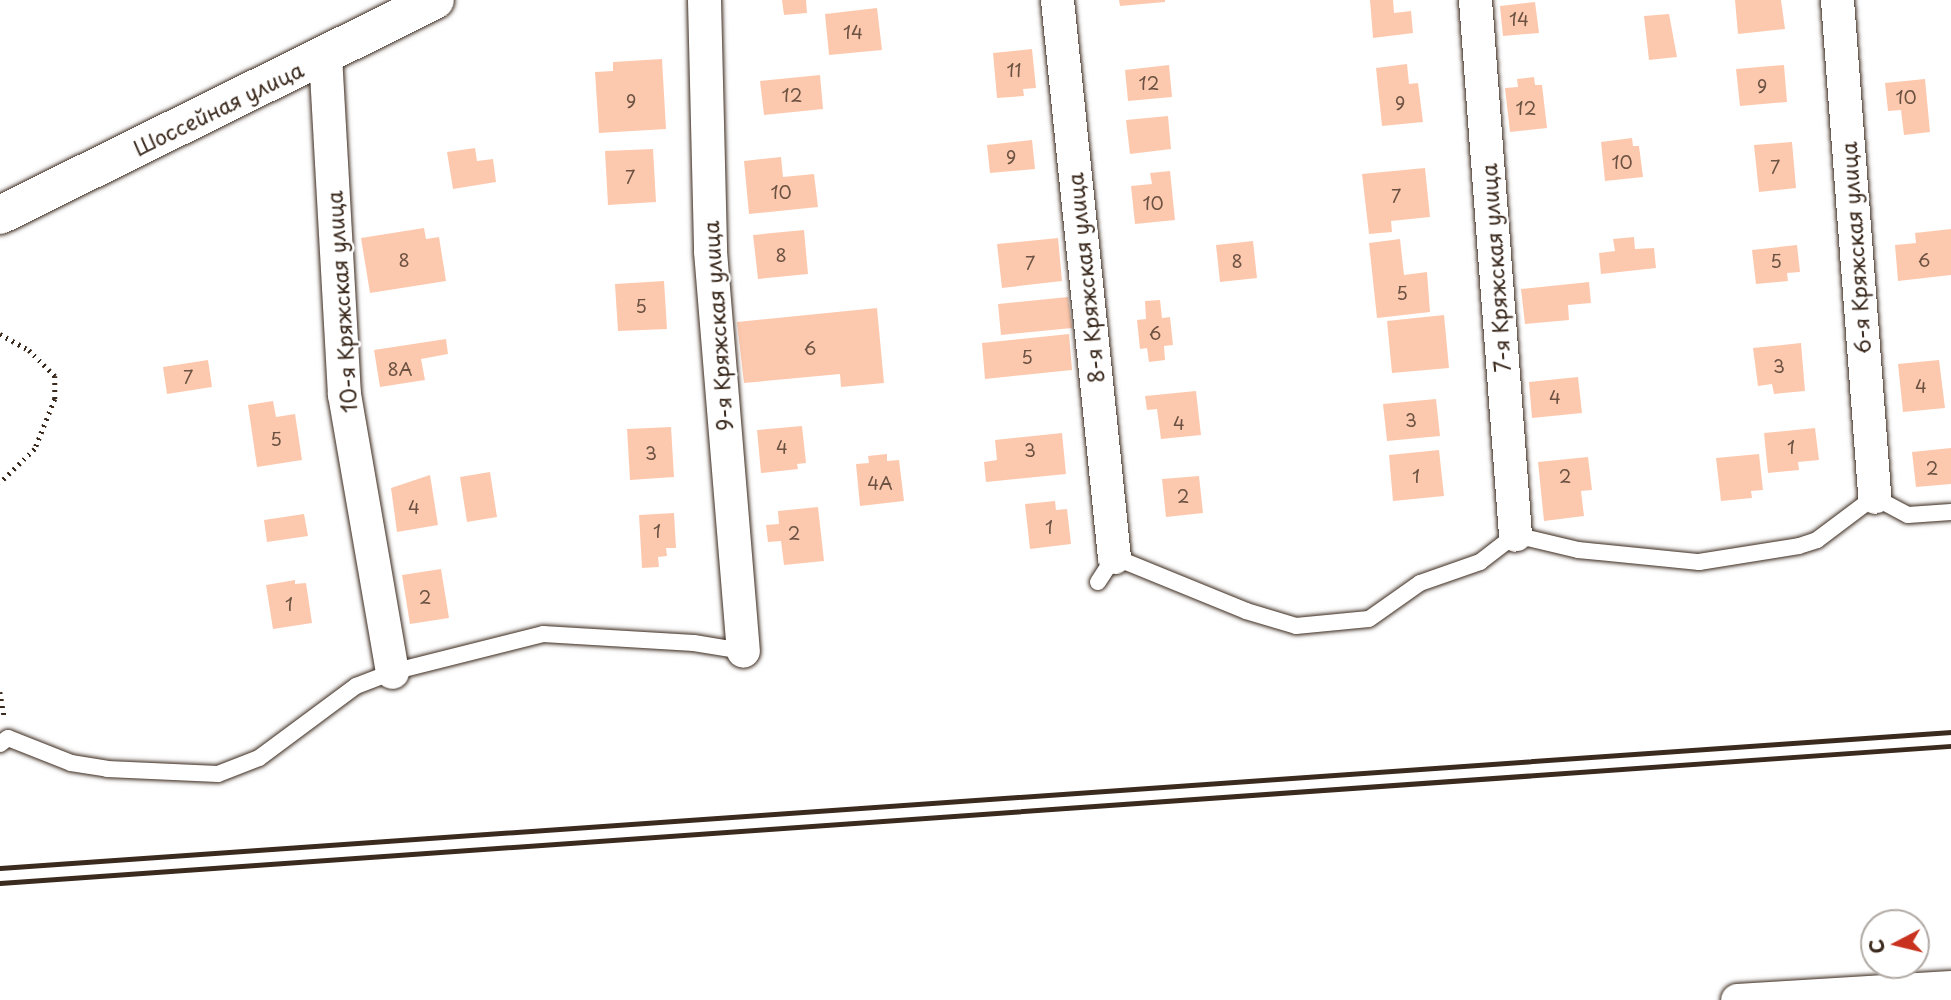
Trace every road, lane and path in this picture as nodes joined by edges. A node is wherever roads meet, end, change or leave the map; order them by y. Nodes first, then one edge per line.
1 (435, 0) edge
2 (704, 0) edge
3 (1057, 0) edge
4 (1475, 0) edge
5 (1837, 0) edge
6 (325, 55) junction
7 (0, 215) edge
8 (0, 334) edge
9 (0, 483) edge
10 (1874, 497) junction
11 (1951, 512) edge
12 (1515, 536) junction
13 (1106, 569) joint
14 (743, 651) joint
15 (392, 671) junction
16 (0, 744) edge
17 (1951, 987) edge
18 (1737, 1000) edge

1 - 6 main road, Шоссейная улица
2 - 14 street, 9-я Кряжская улица
3 - 13 street, 8-я Кряжская улица
4 - 12 street, 7-я Кряжская улица
5 - 10 street, 6-я Кряжская улица
6 - 7 main road, Шоссейная улица
6 - 15 street, 10-я Кряжская улица
8 - 9 path
10 - 11 lane
10 - 12 lane
12 - 13 lane
14 - 15 lane
15 - 16 lane
17 - 18 street

